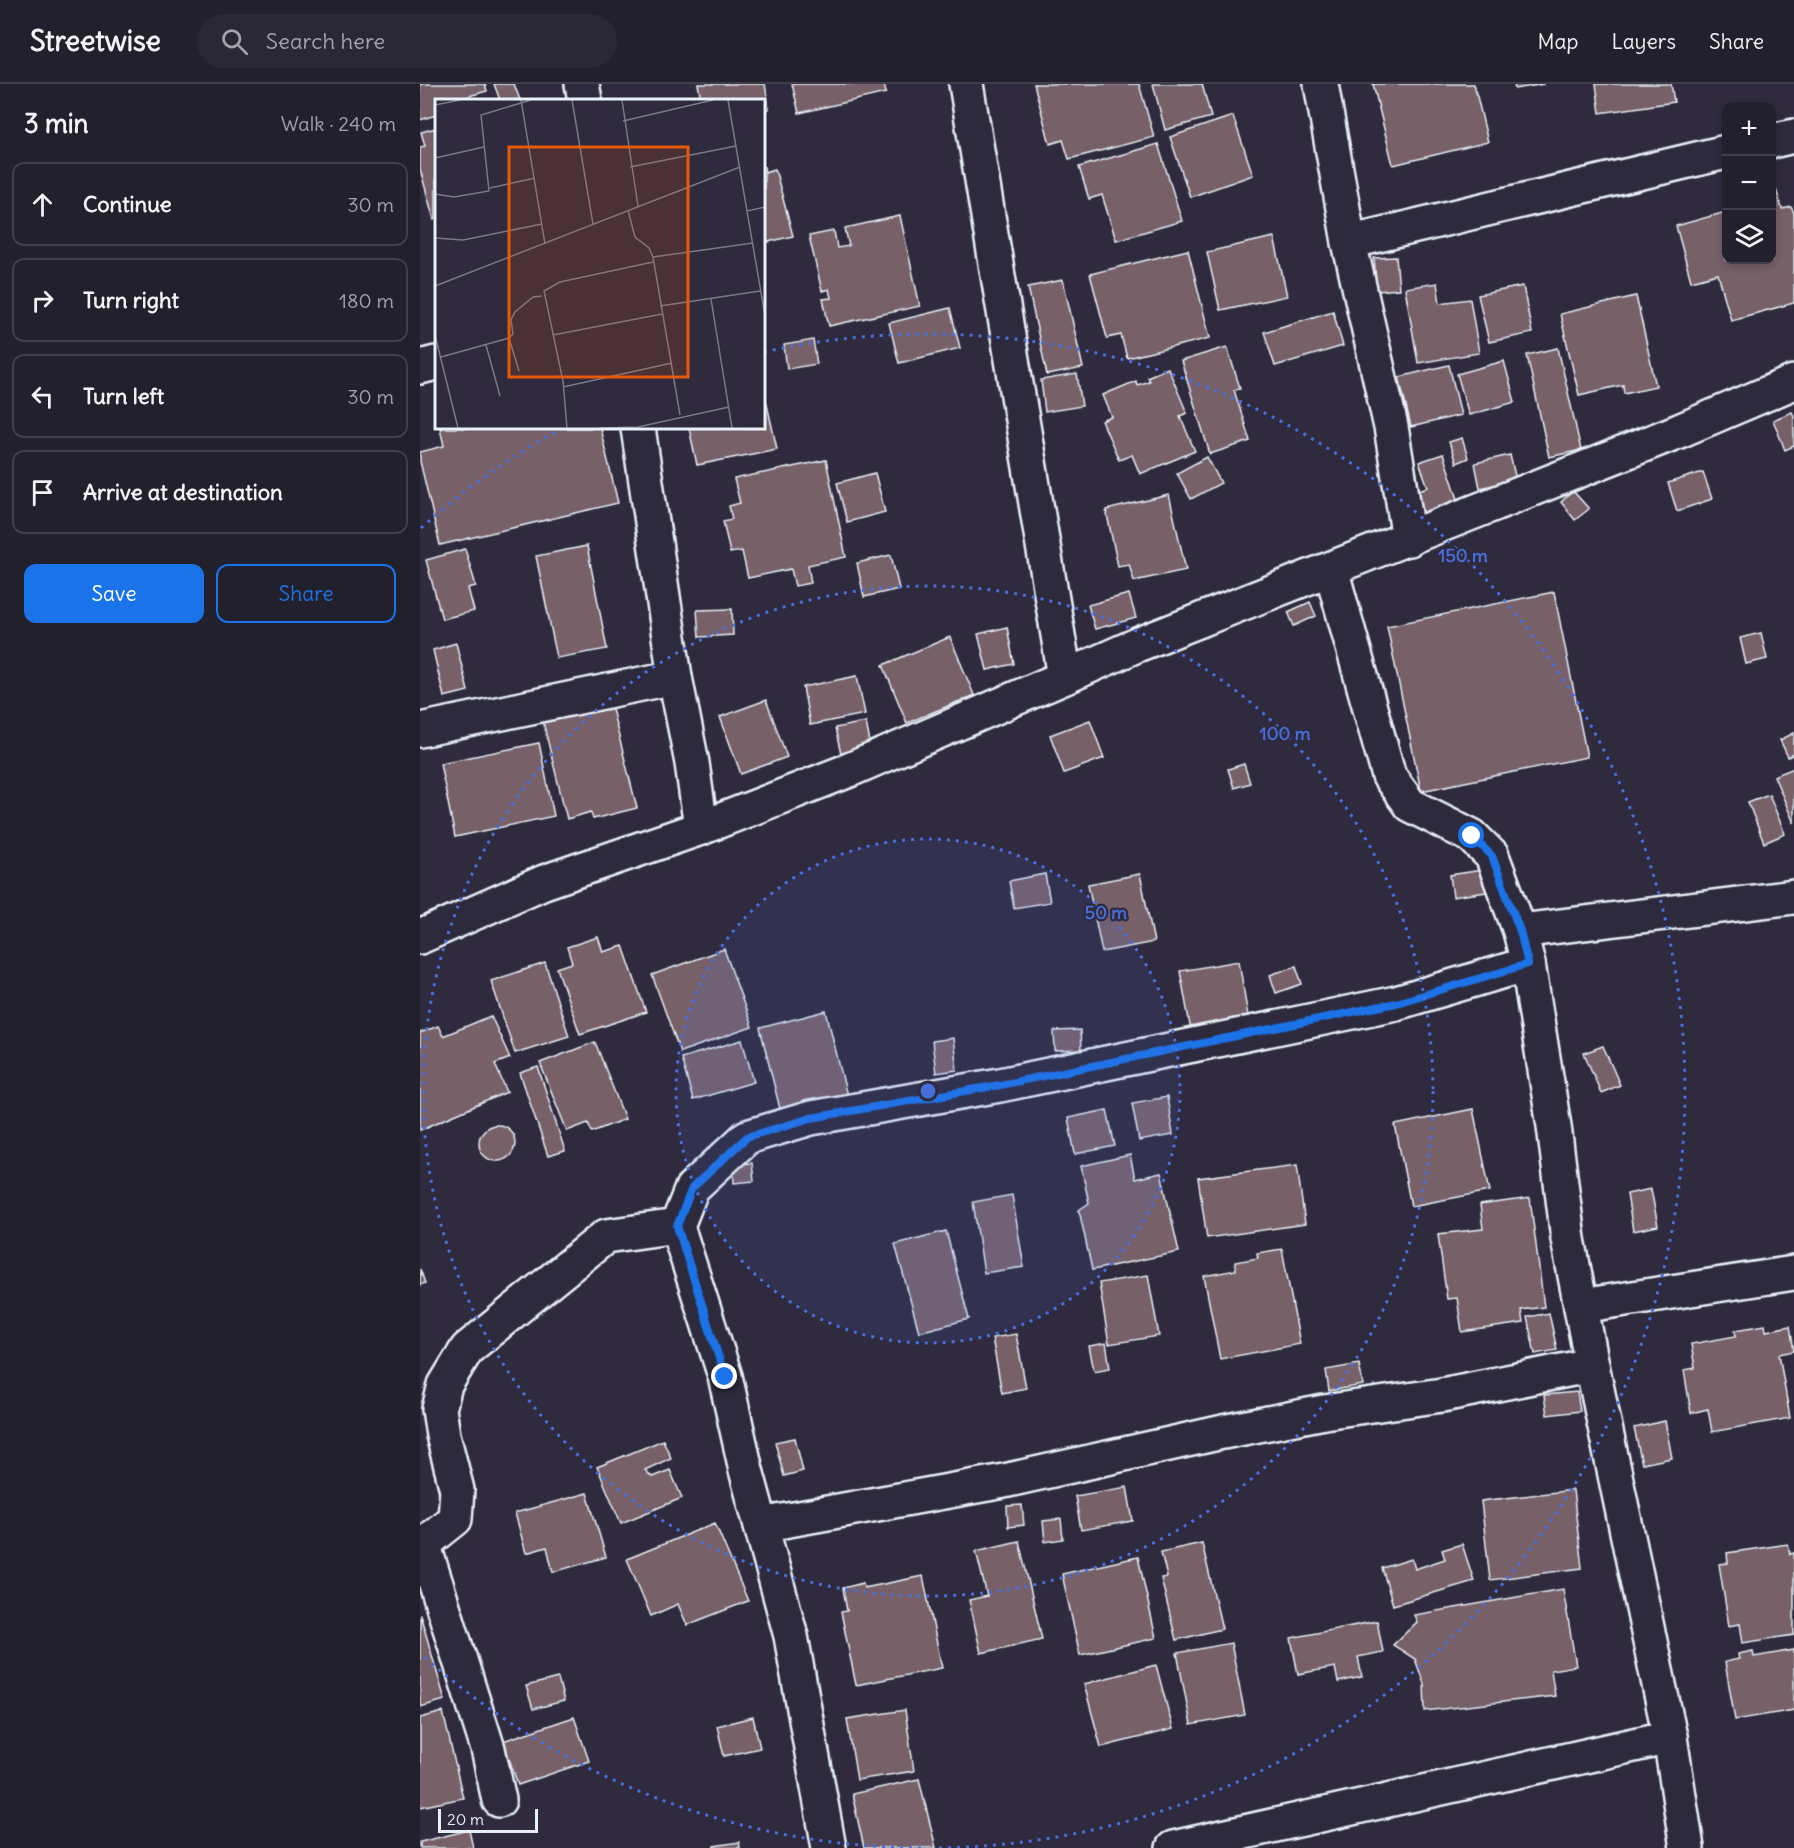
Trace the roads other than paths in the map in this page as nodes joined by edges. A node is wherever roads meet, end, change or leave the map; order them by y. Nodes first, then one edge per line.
1 (582, 84) edge
2 (966, 84) edge
3 (1320, 84) edge
4 (585, 99) edge
5 (1794, 136) edge
6 (1776, 140) edge
7 (1722, 153) edge
8 (1349, 242) junction
9 (435, 363) edge
10 (420, 367) edge
11 (1794, 382) edge
12 (638, 429) edge
13 (1408, 538) junction
14 (1331, 569) junction
15 (675, 677) junction
16 (1065, 677) junction
17 (420, 730) edge
18 (701, 828) junction
19 (1794, 897) edge
20 (1520, 931) junction
21 (420, 937) edge
22 (1528, 964) junction
23 (677, 1226) junction
24 (1794, 1273) edge
25 (1581, 1306) junction
26 (1593, 1365) junction
27 (761, 1526) junction
28 (422, 1546) edge
29 (1670, 1737) junction
30 (499, 1800) dead end
31 (829, 1848) edge
32 (1173, 1848) edge
33 (1687, 1848) edge

1 - 4 street
2 - 16 street
3 - 8 street
5 - 6 street
7 - 8 street
8 - 13 street
9 - 10 street
11 - 13 street
12 - 15 street
13 - 14 street
14 - 16 street
14 - 20 street
15 - 17 street
15 - 18 street
16 - 18 street
18 - 21 street
19 - 20 street
20 - 22 street
22 - 23 street
22 - 25 street
23 - 27 street
23 - 28 street
24 - 25 street
25 - 26 street
26 - 27 street
26 - 29 street
27 - 31 street
28 - 30 street
29 - 32 street
29 - 33 street

